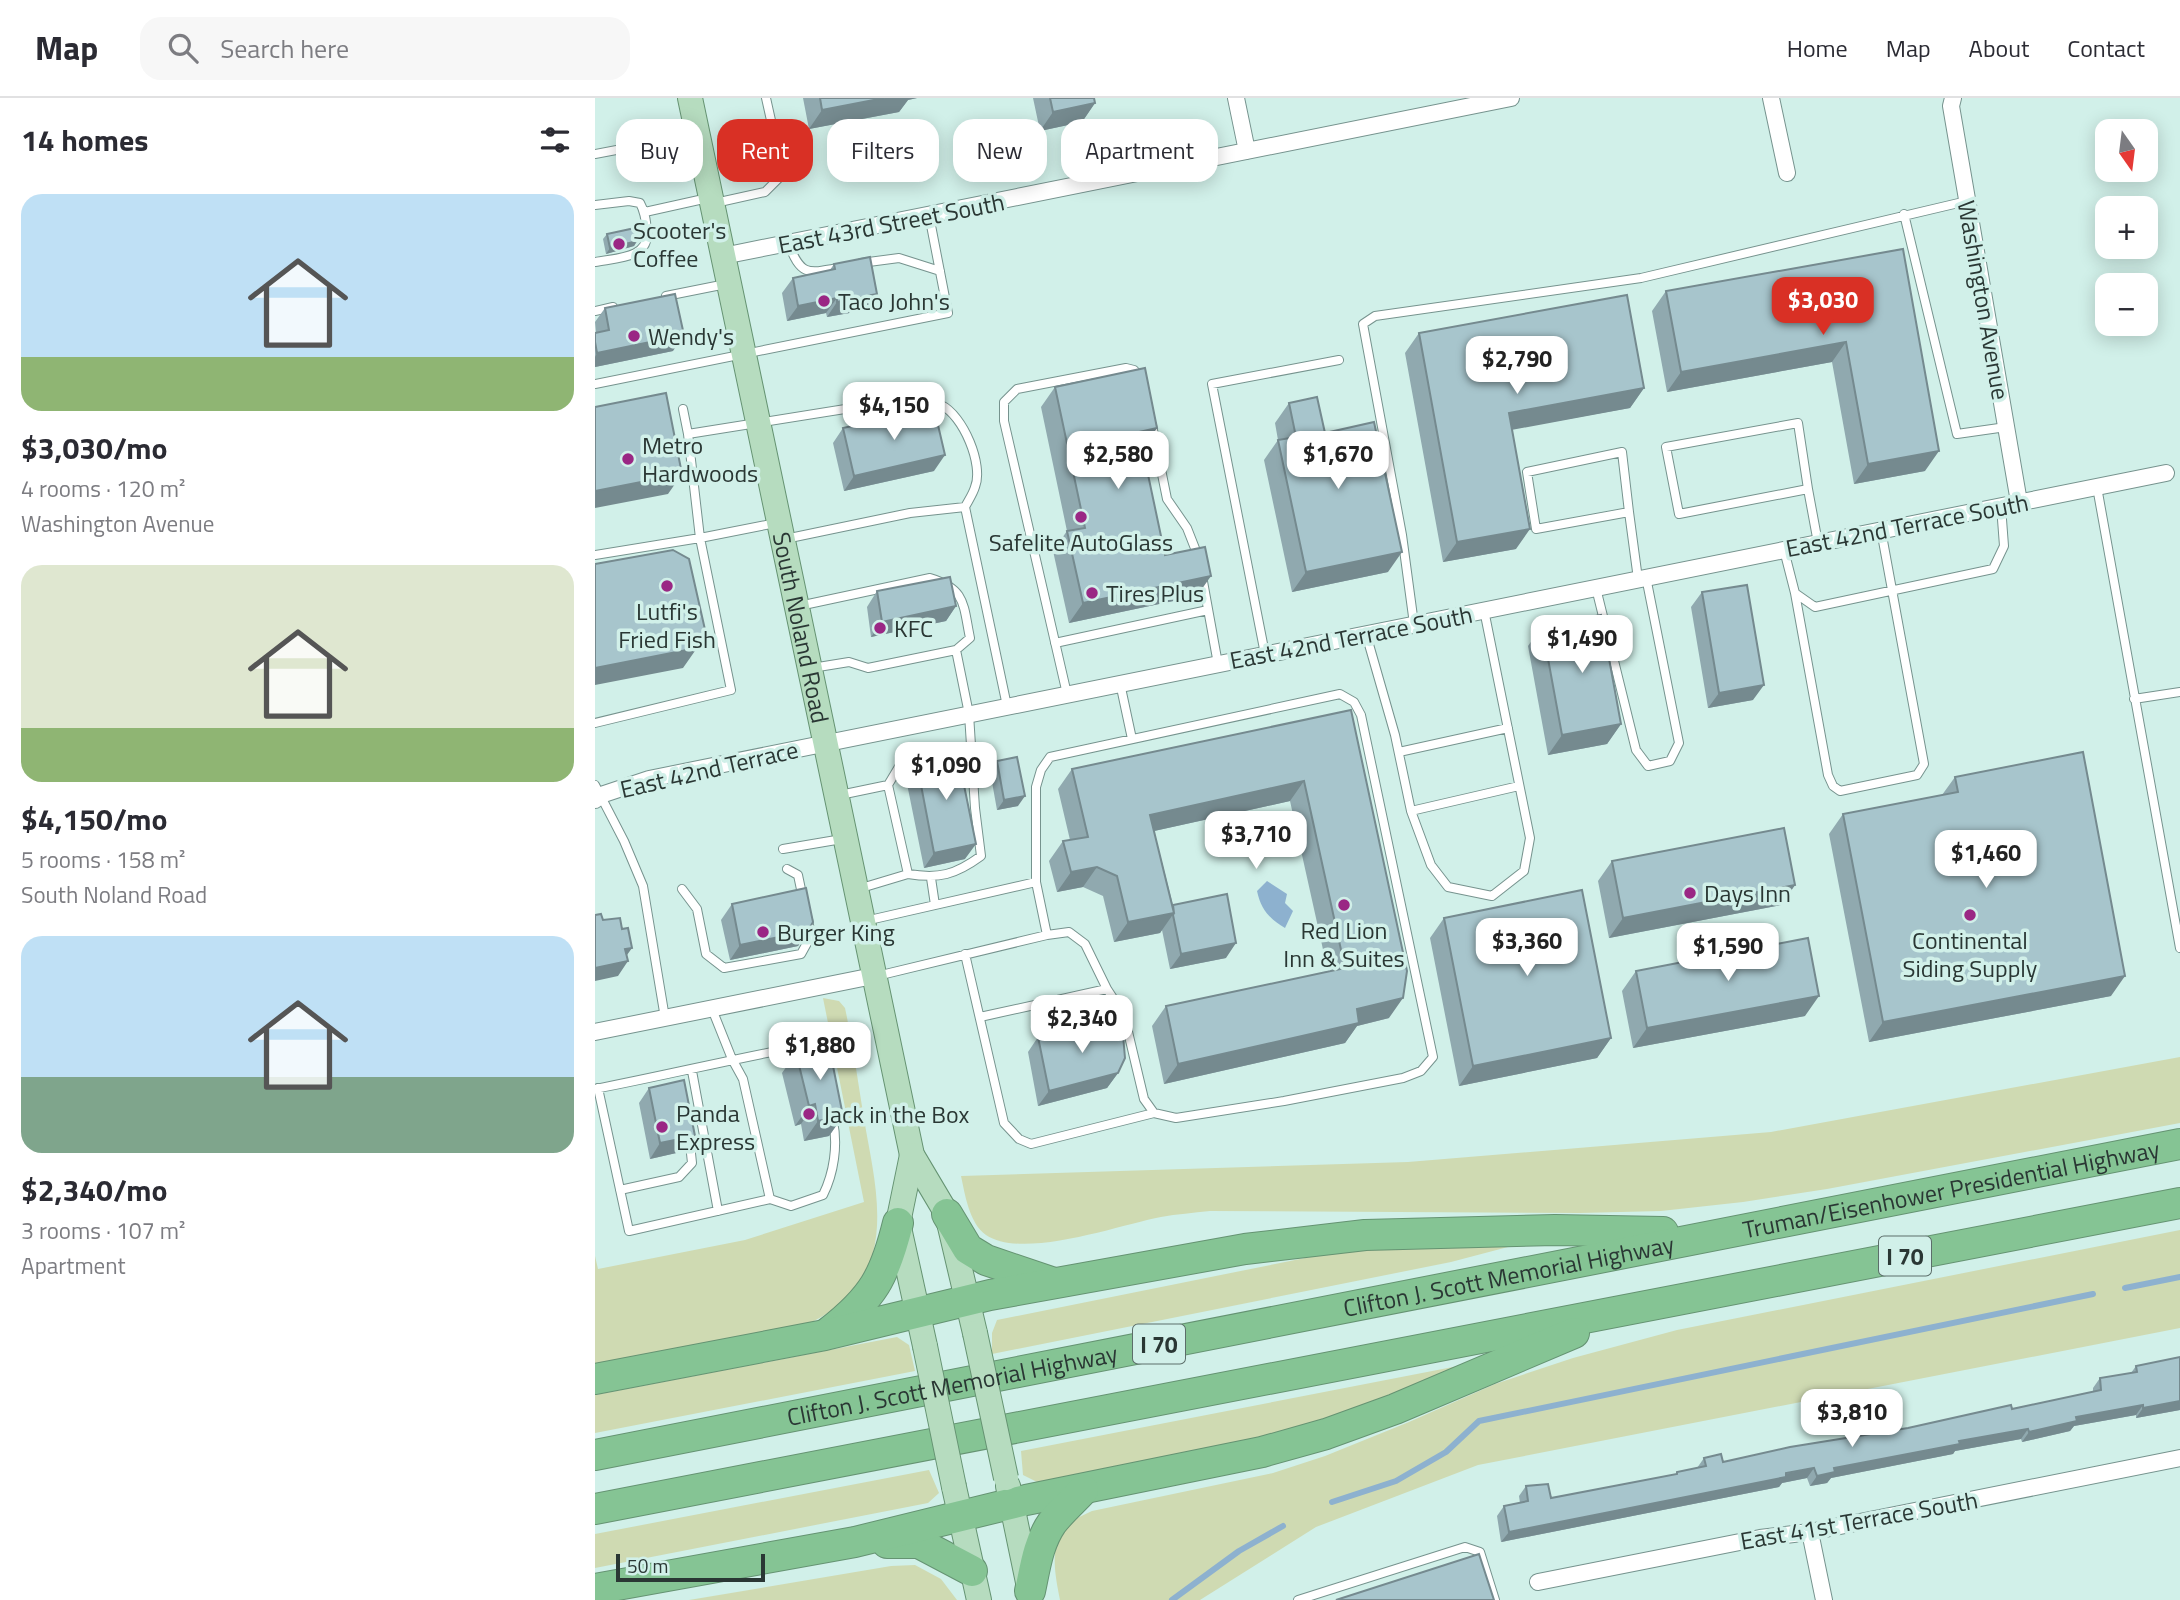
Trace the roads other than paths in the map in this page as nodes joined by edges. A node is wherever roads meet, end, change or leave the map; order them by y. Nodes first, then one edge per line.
1 (690, 98) edge
2 (766, 98) edge
3 (1236, 98) edge
4 (1511, 98) edge
5 (1771, 98) edge
6 (1953, 98) edge
7 (694, 119) edge
8 (616, 150) edge
9 (1247, 151) junction
10 (595, 154) edge
11 (703, 163) edge
12 (1787, 173) dead end
13 (711, 200) junction
14 (1967, 201) junction
15 (595, 205) edge
16 (645, 212) junction
17 (929, 215) junction
18 (1904, 215) junction
19 (788, 243) junction
20 (723, 256) junction
21 (595, 262) edge
22 (940, 271) junction
23 (729, 283) junction
24 (662, 297) edge
25 (622, 306) edge
26 (595, 311) edge
27 (743, 353) junction
28 (1339, 360) dead end
29 (595, 384) edge
30 (1145, 393) edge
31 (683, 409) dead end
32 (1151, 420) edge
33 (758, 424) junction
34 (2006, 427) junction
35 (688, 434) junction
36 (2166, 473) dead end
37 (2097, 487) junction
38 (1808, 489) junction
39 (2019, 502) junction
40 (2001, 506) junction
41 (965, 507) junction
42 (1629, 512) junction
43 (1881, 530) junction
44 (781, 531) junction
45 (700, 538) junction
46 (1818, 543) junction
47 (1784, 550) junction
48 (595, 555) edge
49 (1642, 578) junction
50 (1596, 588) junction
51 (1892, 590) junction
52 (1795, 593) junction
53 (796, 607) junction
54 (1208, 610) junction
55 (1484, 610) junction
56 (1414, 624) junction
57 (1366, 634) junction
58 (1055, 643) junction
59 (956, 650) junction
60 (1265, 654) junction
61 (1218, 664) junction
62 (809, 669) junction
63 (1120, 684) junction
64 (2180, 692) edge
65 (1067, 694) junction
66 (2134, 699) junction
67 (1007, 706) junction
68 (969, 714) junction
69 (595, 723) edge
70 (1508, 728) junction
71 (1132, 740) junction
72 (825, 743) junction
73 (971, 752) junction
74 (1399, 752) junction
75 (888, 785) junction
76 (1520, 786) junction
77 (597, 793) edge
78 (836, 796) junction
79 (1411, 811) junction
80 (845, 838) junction
81 (783, 849) dead end
82 (787, 869) dead end
83 (908, 874) junction
84 (931, 878) junction
85 (1035, 882) junction
86 (682, 889) dead end
87 (855, 890) junction
88 (935, 905) junction
89 (862, 921) junction
90 (1047, 935) junction
91 (2180, 948) edge
92 (965, 954) junction
93 (873, 976) junction
94 (1107, 989) junction
95 (712, 1009) junction
96 (980, 1017) junction
97 (665, 1018) junction
98 (595, 1032) edge
99 (731, 1059) junction
100 (822, 1066) edge
101 (692, 1071) junction
102 (677, 1073) junction
103 (680, 1086) edge
104 (596, 1089) edge
105 (1154, 1113) junction
106 (832, 1114) edge
107 (687, 1125) edge
108 (2180, 1144) edge
109 (912, 1155) junction
110 (620, 1190) junction
111 (770, 1199) junction
112 (2180, 1203) edge
113 (718, 1210) junction
114 (947, 1214) junction
115 (898, 1223) junction
116 (1723, 1232) junction
117 (1051, 1283) junction
118 (968, 1299) junction
119 (1630, 1309) junction
120 (916, 1312) junction
121 (825, 1335) junction
122 (595, 1379) edge
123 (595, 1455) edge
124 (2180, 1458) edge
125 (1083, 1490) junction
126 (1009, 1491) junction
127 (595, 1509) edge
128 (960, 1518) junction
129 (1810, 1532) junction
130 (855, 1542) junction
131 (972, 1571) junction
132 (1538, 1582) dead end
133 (595, 1589) edge
134 (1031, 1596) edge
135 (979, 1600) edge
136 (1298, 1600) edge
137 (1495, 1600) edge
138 (1825, 1600) edge

1 - 7 main road, South Noland Road
2 - 13 lane
3 - 9 street
4 - 9 street, East 43rd Street South
5 - 12 street
6 - 14 street, Washington Avenue
8 - 10 lane
9 - 17 street, East 43rd Street South
11 - 13 main road, South Noland Road
13 - 16 lane
13 - 20 main road, South Noland Road
14 - 18 lane
14 - 34 street, Washington Avenue
15 - 16 lane
16 - 21 lane
17 - 19 street, East 43rd Street South
17 - 22 lane
18 - 34 lane
18 - 56 lane
19 - 20 street, East 43rd Street South
19 - 22 lane
20 - 23 main road, South Noland Road
22 - 27 lane
23 - 24 lane
23 - 27 main road, South Noland Road
25 - 26 lane
27 - 29 lane
27 - 33 main road, South Noland Road
28 - 60 lane
30 - 58 lane
31 - 35 lane
32 - 54 lane
33 - 35 lane
33 - 41 lane
33 - 44 main road, South Noland Road
34 - 39 street, Washington Avenue
35 - 45 lane
36 - 37 street, East 42nd Terrace South
37 - 39 street, East 42nd Terrace South
37 - 66 lane
38 - 38 lane
38 - 46 lane
39 - 40 street, East 42nd Terrace South
40 - 43 street, East 42nd Terrace South
40 - 51 lane
41 - 44 lane
41 - 67 lane
42 - 42 lane
42 - 49 lane
43 - 46 street, East 42nd Terrace South
43 - 51 lane
44 - 45 lane
44 - 53 main road, South Noland Road
45 - 48 lane
45 - 69 lane
46 - 47 street, East 42nd Terrace South
47 - 49 street, East 42nd Terrace South
47 - 52 lane
49 - 50 street, East 42nd Terrace South
49 - 50 lane
50 - 55 street, East 42nd Terrace South
51 - 52 lane
51 - 52 lane
53 - 59 lane
53 - 62 main road, South Noland Road
54 - 58 lane
54 - 61 lane
55 - 56 street, East 42nd Terrace South
55 - 70 lane
56 - 57 street, East 42nd Terrace South
57 - 60 street, East 42nd Terrace South
57 - 74 lane
58 - 65 lane
59 - 62 lane
59 - 68 lane
60 - 61 street, East 42nd Terrace South
61 - 63 street, East 42nd Terrace South
62 - 72 main road, South Noland Road
63 - 65 street, East 42nd Terrace South
63 - 71 lane
64 - 66 lane
65 - 67 street, East 42nd Terrace South
66 - 91 lane
67 - 68 street, East 42nd Terrace South
68 - 72 street, East 42nd Terrace South
68 - 73 lane
70 - 74 lane
70 - 76 lane
71 - 85 lane
71 - 105 lane
72 - 77 street, East 42nd Terrace
72 - 78 main road, South Noland Road
73 - 75 lane
73 - 84 lane
74 - 79 lane
75 - 78 lane
75 - 83 lane
76 - 79 lane
76 - 79 lane
77 - 97 lane
78 - 80 main road, South Noland Road
80 - 81 lane
80 - 87 main road, South Noland Road
82 - 86 lane
83 - 84 lane
83 - 87 lane
84 - 88 lane
85 - 88 lane
85 - 90 lane
87 - 89 main road, South Noland Road
88 - 89 lane
89 - 93 main road, South Noland Road
90 - 92 lane
90 - 94 lane
92 - 93 lane
92 - 96 lane
93 - 95 street
93 - 109 main road, South Noland Road
94 - 96 lane
94 - 105 lane
95 - 97 street
95 - 99 lane
96 - 105 lane
97 - 98 street
99 - 100 lane
99 - 101 lane
99 - 111 lane
101 - 102 lane
101 - 113 lane
102 - 103 lane
102 - 104 lane
104 - 110 lane
106 - 111 lane
107 - 110 lane
108 - 116 highway, Truman/Eisenhower Presidential Highway / I 70
109 - 114 main road, South Noland Road
109 - 115 main road, South Noland Road
110 - 113 lane
111 - 113 lane
112 - 119 highway, I 70
114 - 117 highway
114 - 118 main road, South Noland Road
115 - 120 main road, South Noland Road
115 - 121 highway
116 - 117 highway
116 - 123 highway, Clifton J. Scott Memorial Highway / I 70
117 - 118 highway
118 - 120 highway
118 - 126 main road, South Noland Road, bridge
119 - 125 highway
119 - 127 highway, I 70
120 - 121 highway
120 - 128 main road, South Noland Road, bridge
121 - 122 highway
124 - 129 street, East 41st Terrace South
125 - 126 highway
125 - 134 highway
126 - 128 highway
126 - 134 main road, South Noland Road
128 - 130 highway
128 - 131 main road, South Noland Road
129 - 132 street, East 41st Terrace South
129 - 138 street
130 - 131 highway
130 - 133 highway
131 - 135 main road, South Noland Road
136 - 137 lane

